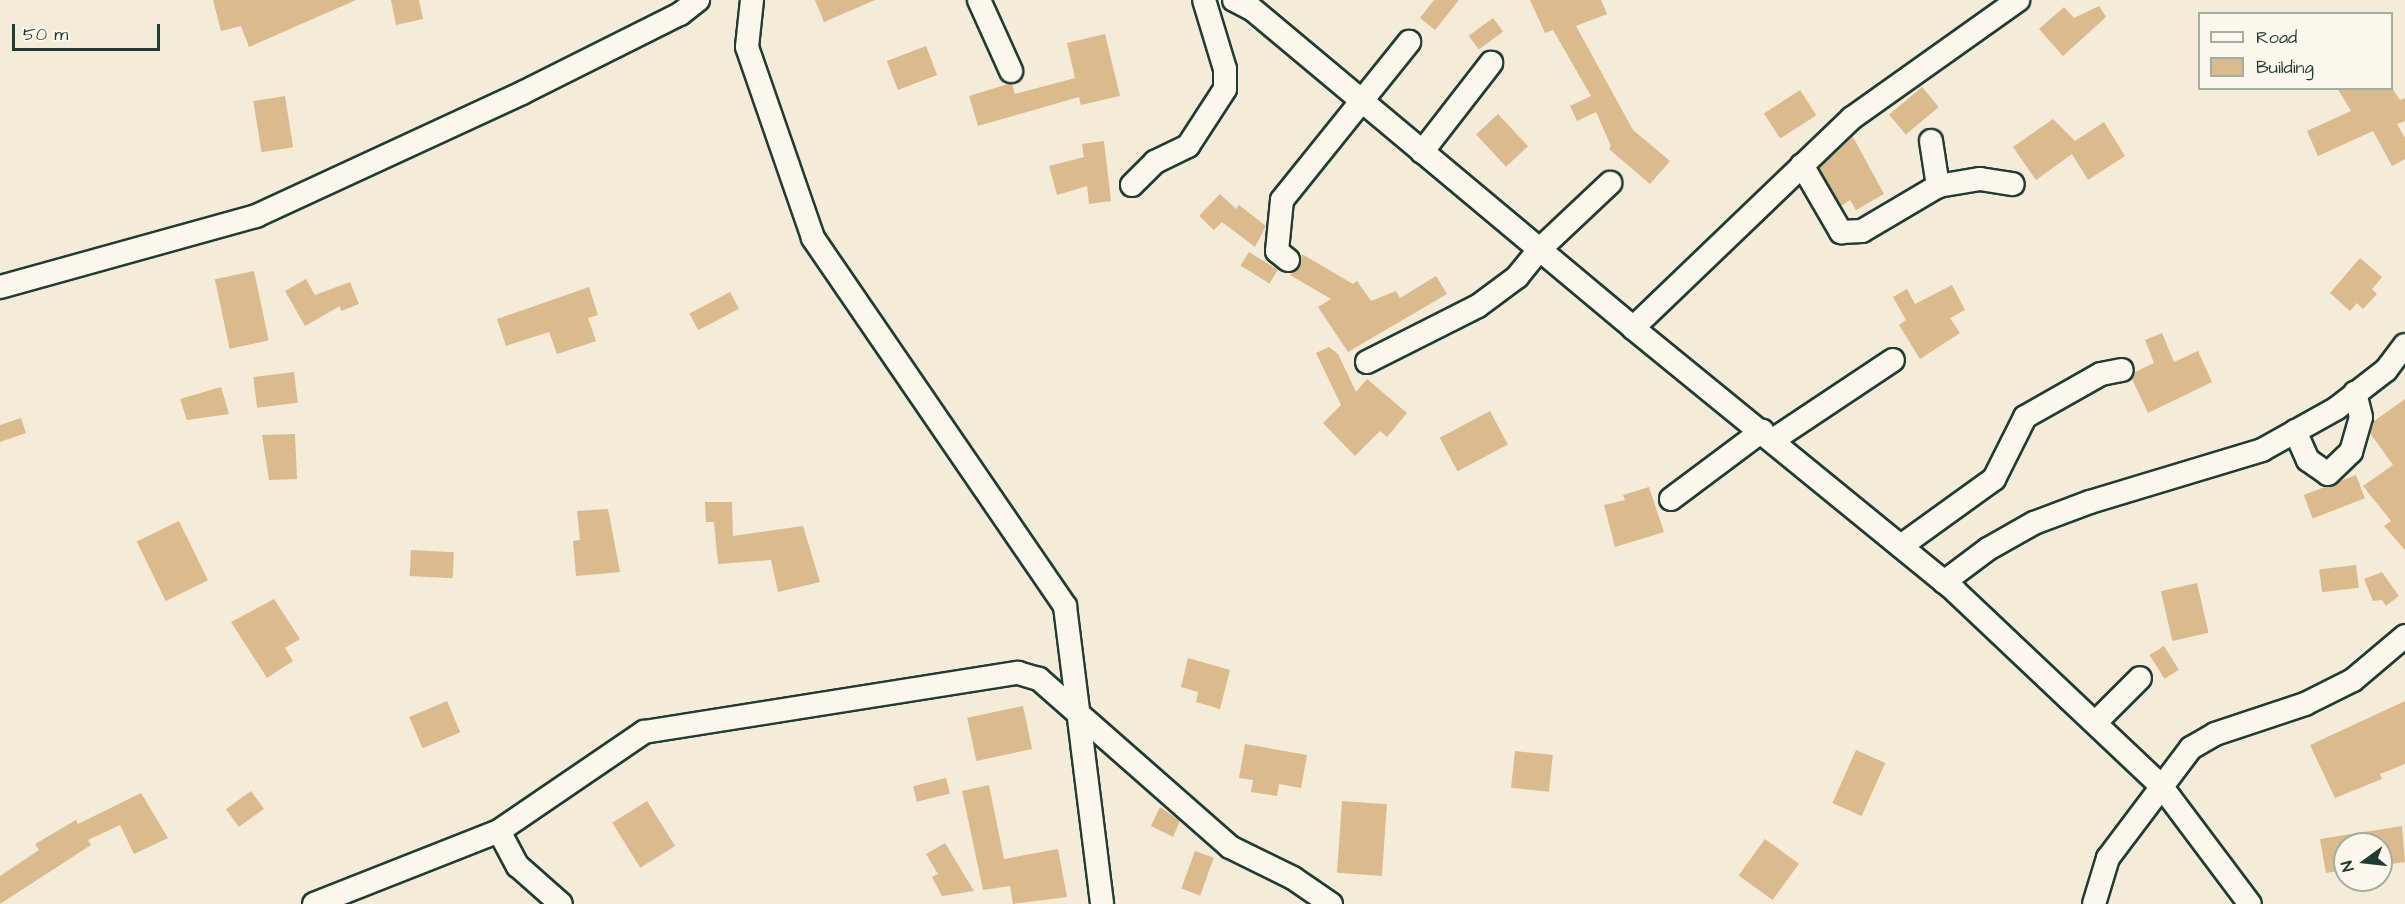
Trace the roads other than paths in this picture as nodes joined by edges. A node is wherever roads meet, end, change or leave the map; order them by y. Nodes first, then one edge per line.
1 (698, 0) edge
2 (752, 0) edge
3 (980, 0) edge
4 (1204, 0) edge
5 (2018, 0) edge
6 (1248, 3) edge
7 (1409, 42) dead end
8 (1491, 63) dead end
9 (1011, 71) dead end
10 (1362, 103) junction
11 (1931, 141) dead end
12 (1422, 152) junction
13 (1802, 165) junction
14 (1610, 183) dead end
15 (2013, 184) dead end
16 (1132, 186) dead end
17 (1938, 186) junction
18 (1539, 250) junction
19 (1288, 260) dead end
20 (0, 287) edge
21 (1633, 328) junction
22 (2405, 345) edge
23 (1893, 360) dead end
24 (1367, 362) dead end
25 (2122, 370) dead end
26 (2355, 393) junction
27 (2295, 431) junction
28 (1768, 435) junction
29 (1671, 499) dead end
30 (1901, 546) junction
31 (1944, 582) junction
32 (2405, 636) edge
33 (2140, 678) dead end
34 (1078, 713) junction
35 (2096, 722) junction
36 (2162, 787) junction
37 (498, 831) junction
38 (314, 904) edge
39 (561, 904) edge
40 (1102, 904) edge
41 (1330, 904) edge
42 (2094, 904) edge
43 (2250, 904) edge

1 - 20 street
2 - 34 street
3 - 9 street
4 - 16 street
5 - 13 street
6 - 10 street
7 - 10 street
8 - 12 street
10 - 12 street
10 - 19 street
11 - 17 street
12 - 18 street
13 - 17 street
13 - 21 street
14 - 18 street
15 - 17 street
18 - 21 street
18 - 24 street
21 - 28 street
22 - 26 street
23 - 28 street
25 - 30 street
26 - 27 street
26 - 27 street
27 - 31 street
28 - 29 street
28 - 30 street
30 - 31 street
31 - 35 street
32 - 36 street
33 - 35 street
34 - 37 street
34 - 40 street
34 - 41 street
35 - 36 street
36 - 42 street
36 - 43 street
37 - 38 street
37 - 39 street

